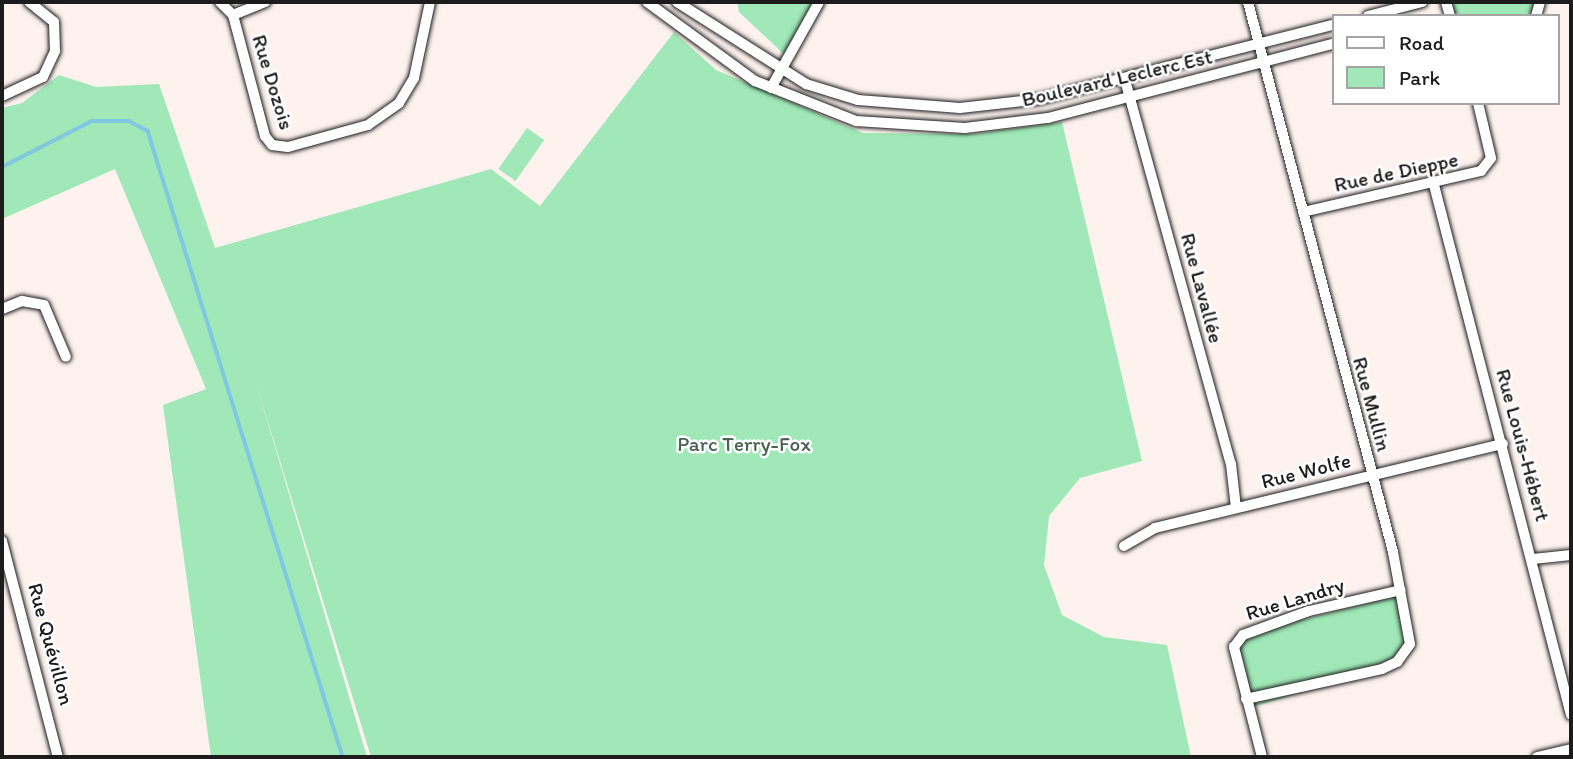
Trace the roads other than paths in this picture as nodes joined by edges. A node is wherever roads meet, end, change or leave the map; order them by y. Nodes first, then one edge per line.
1 (29, 2) edge
2 (220, 2) edge
3 (265, 2) edge
4 (430, 2) edge
5 (677, 2) edge
6 (819, 2) edge
7 (1248, 2) edge
8 (1422, 2) edge
9 (652, 3) edge
10 (1376, 14) edge
11 (233, 15) junction
12 (1332, 25) edge
13 (1259, 44) junction
14 (1332, 44) edge
15 (1264, 62) junction
16 (782, 71) junction
17 (1125, 80) junction
18 (771, 89) junction
19 (2, 96) edge
20 (1130, 98) junction
21 (1040, 99) junction
22 (1478, 105) edge
23 (1048, 118) junction
24 (1434, 185) junction
25 (1303, 212) junction
26 (2, 309) edge
27 (66, 357) dead end
28 (1503, 444) junction
29 (1371, 474) junction
30 (1236, 508) junction
31 (2, 541) edge
32 (1124, 546) dead end
33 (1571, 555) edge
34 (1533, 559) junction
35 (1401, 590) junction
36 (1246, 699) junction
37 (1571, 715) edge
38 (1571, 749) edge
39 (58, 757) edge
40 (1262, 757) edge
41 (1537, 757) edge

1 - 19 street
2 - 11 street, Rue Dozois
3 - 11 street
4 - 11 street, Rue Dozois
5 - 16 street, Boulevard Leclerc Est
6 - 16 street
7 - 13 street, Rue Mullin
8 - 10 street
9 - 18 street, Boulevard Leclerc Est
12 - 13 street, Boulevard Leclerc Est
13 - 15 street, Rue Mullin
13 - 17 street, Boulevard Leclerc Est
14 - 15 street, Boulevard Leclerc Est
15 - 20 street, Boulevard Leclerc Est
15 - 25 street, Rue Mullin
16 - 18 street
16 - 21 street, Boulevard Leclerc Est
17 - 20 street, Rue Lavallée
17 - 21 street, Boulevard Leclerc Est
18 - 23 street, Boulevard Leclerc Est
20 - 23 street, Boulevard Leclerc Est
20 - 30 street, Rue Lavallée
21 - 23 street
22 - 24 street, Rue de Dieppe
24 - 25 street, Rue de Dieppe
24 - 28 street, Rue Louis-Hébert
25 - 29 street, Rue Mullin
26 - 27 street
28 - 29 street, Rue Wolfe
28 - 34 street, Rue Louis-Hébert
29 - 30 street, Rue Wolfe
29 - 35 street, Rue Mullin
30 - 32 street, Rue Wolfe
31 - 39 street, Rue Quévillon
33 - 34 street
34 - 37 street, Rue Louis-Hébert
35 - 36 street, Rue Mullin
35 - 36 street, Rue Landry
36 - 40 street, Rue Landry
38 - 41 street

